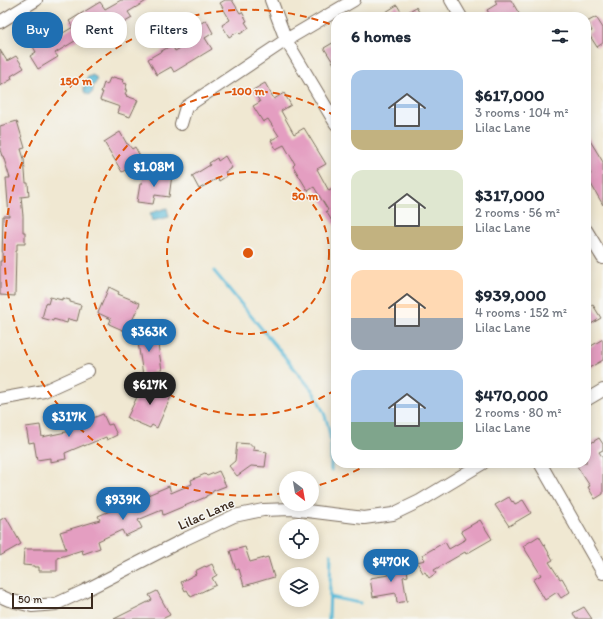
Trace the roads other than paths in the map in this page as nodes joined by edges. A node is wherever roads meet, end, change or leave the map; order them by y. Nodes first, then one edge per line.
1 (36, 0) edge
2 (271, 0) edge
3 (354, 0) edge
4 (451, 0) edge
5 (334, 12) edge
6 (458, 12) edge
7 (331, 14) edge
8 (0, 22) edge
9 (286, 40) junction
10 (331, 116) edge
11 (181, 124) dead end
12 (591, 238) edge
13 (603, 258) edge
14 (88, 371) dead end
15 (603, 390) edge
16 (591, 397) edge
17 (0, 399) edge
18 (475, 468) edge
19 (543, 468) edge
20 (603, 573) edge
21 (0, 596) edge

1 - 8 street
2 - 9 street
3 - 5 street
4 - 6 street
7 - 9 street
9 - 10 street
9 - 11 street
12 - 13 street
14 - 17 street
15 - 16 street
18 - 21 street, Lilac Lane
19 - 20 street

